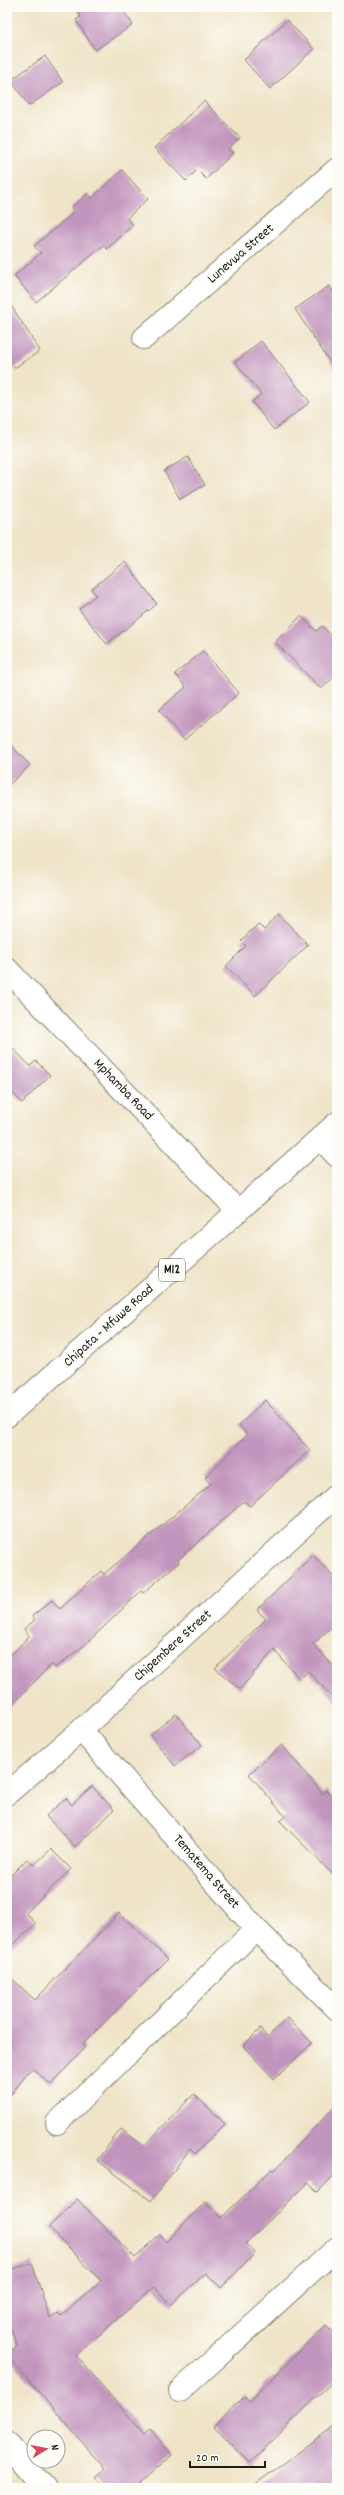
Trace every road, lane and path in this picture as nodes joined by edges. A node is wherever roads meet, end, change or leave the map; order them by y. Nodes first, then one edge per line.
1 (337, 169) edge
2 (144, 338) dead end
3 (7, 970) edge
4 (337, 1123) edge
5 (321, 1139) junction
6 (337, 1156) edge
7 (238, 1212) junction
8 (7, 1416) edge
9 (337, 1495) edge
10 (81, 1730) junction
11 (7, 1794) edge
12 (256, 1929) junction
13 (337, 2009) edge
14 (57, 2123) dead end
15 (337, 2248) edge
16 (180, 2391) dead end
17 (7, 2443) edge
18 (45, 2488) edge

1 - 2 street, Lunevwa Street
3 - 7 street, Mphamba Road
4 - 5 street, Chipata - Mfuwe Road / M12
5 - 6 street
5 - 7 street, Chipata - Mfuwe Road / M12
7 - 8 street, Chipata - Mfuwe Road / M12
9 - 10 street, Chipembere Street
10 - 11 street, Chipembere Street
10 - 12 street, Tematema Street
12 - 13 street, Tematema Street
12 - 14 street
15 - 16 street
17 - 18 street

